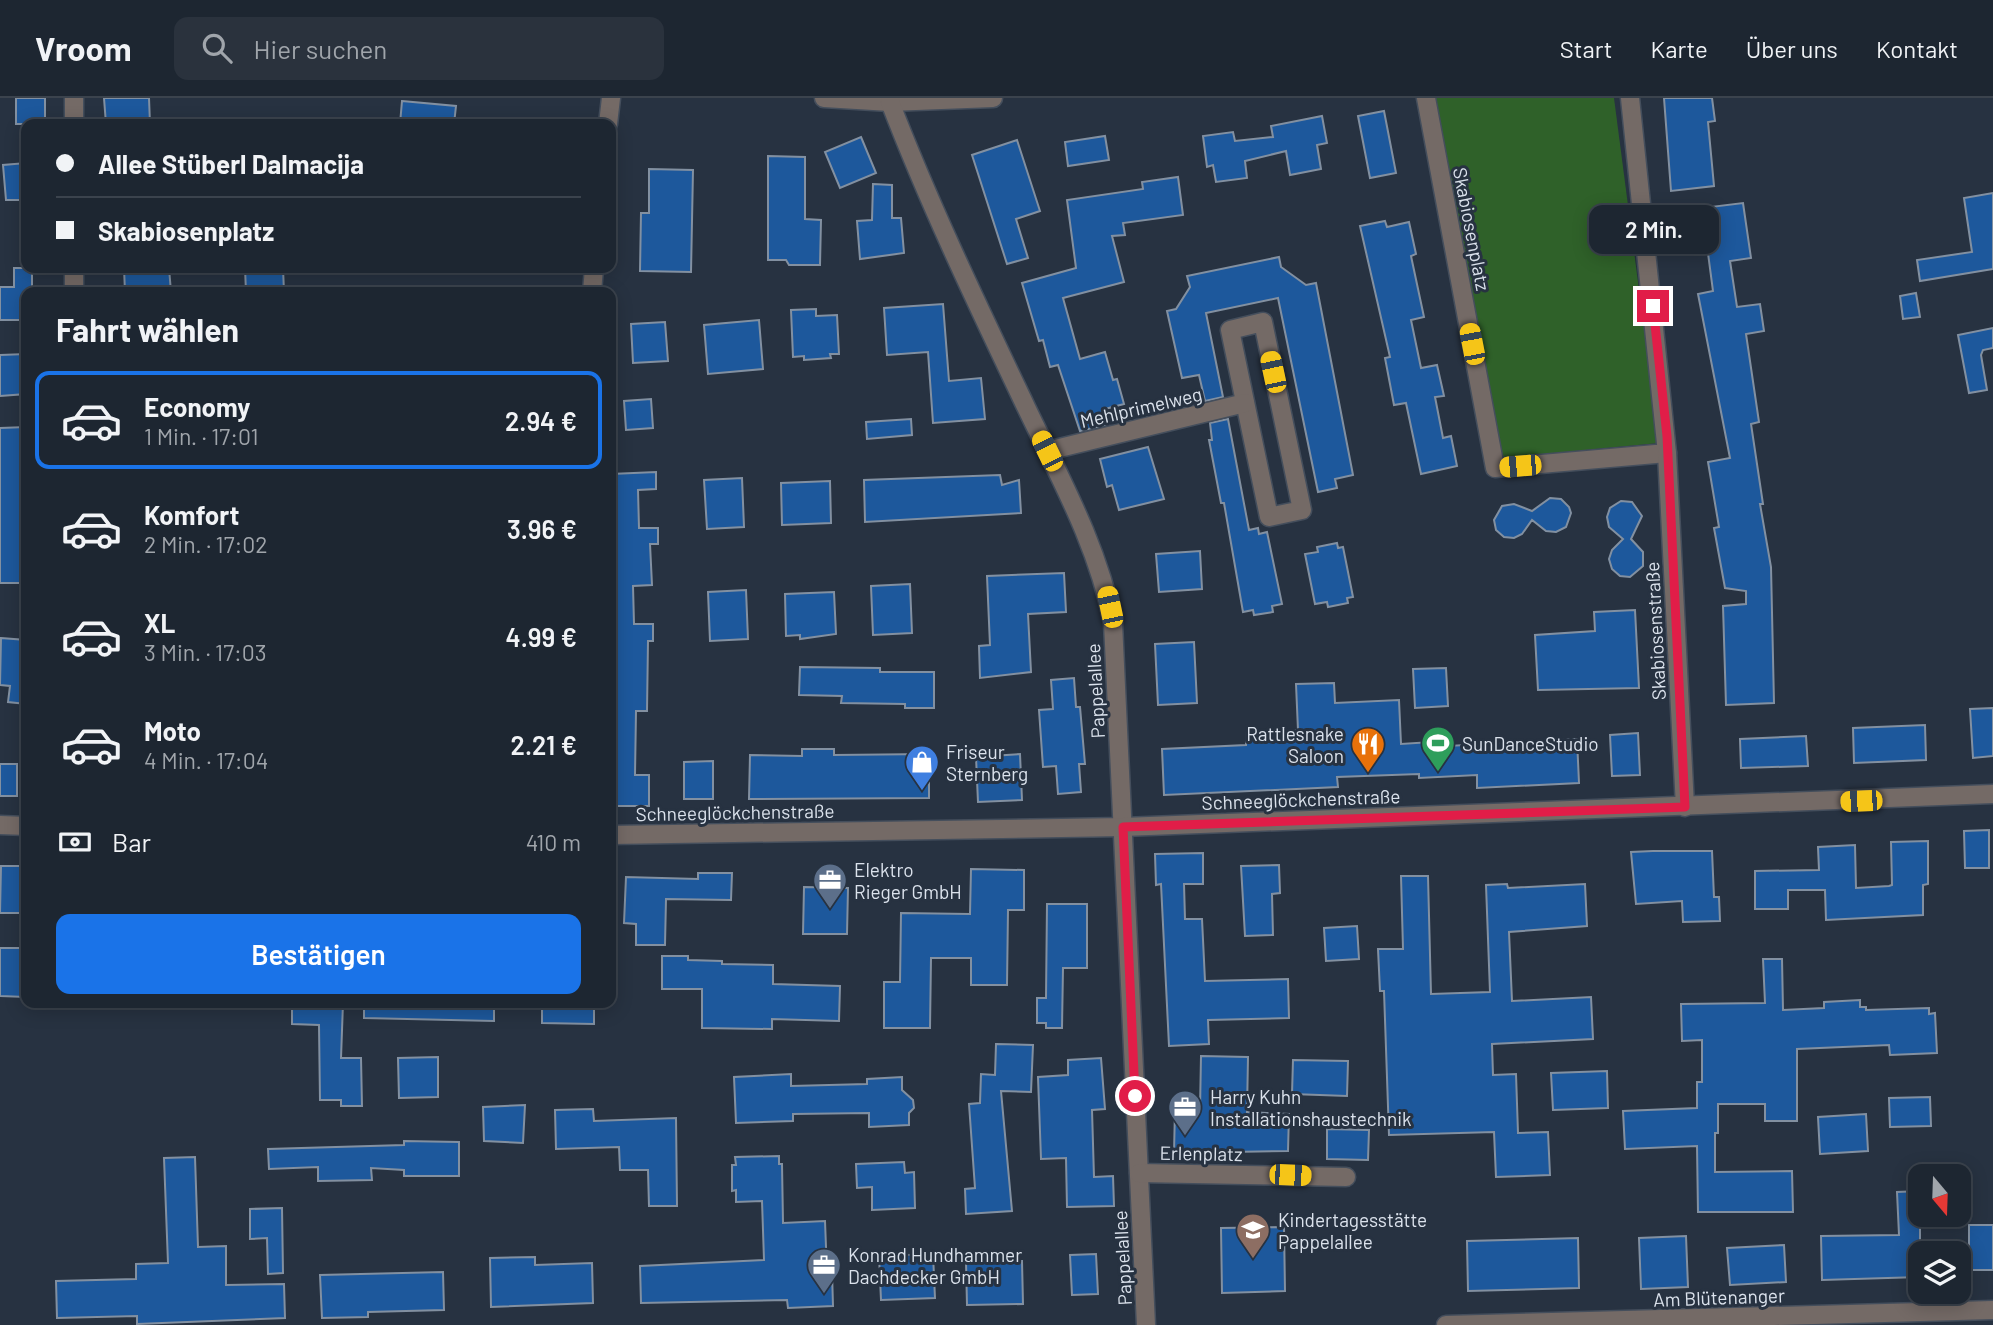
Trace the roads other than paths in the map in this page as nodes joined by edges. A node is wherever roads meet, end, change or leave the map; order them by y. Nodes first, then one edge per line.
1 (74, 98) edge
2 (611, 98) edge
3 (824, 98) edge
4 (993, 98) edge
5 (1426, 98) edge
6 (1630, 98) edge
7 (890, 102) junction
8 (74, 119) edge
9 (609, 119) edge
10 (1245, 404) junction
11 (1047, 451) junction
12 (1667, 453) junction
13 (1993, 794) edge
14 (1685, 807) junction
15 (0, 825) edge
16 (21, 826) edge
17 (1123, 827) junction
18 (616, 835) edge
19 (1139, 1172) junction
20 (1346, 1177) dead end
21 (1993, 1310) edge
22 (1146, 1325) edge
23 (1446, 1325) edge
24 (1459, 1325) edge

1 - 8 street
2 - 9 street
3 - 7 street
4 - 7 street
5 - 12 street, Skabiosenplatz
6 - 12 street
7 - 11 street, Pappelallee
10 - 10 street
10 - 11 street, Mehlprimelweg
11 - 17 street, Pappelallee
12 - 14 street, Skabiosenstraße
13 - 14 street, Schneeglöckchenstraße
14 - 17 street, Schneeglöckchenstraße
15 - 16 street
17 - 18 street, Schneeglöckchenstraße
17 - 19 street, Pappelallee
19 - 20 street, Erlenplatz
19 - 22 street, Pappelallee
21 - 24 street, Am Blütenanger
23 - 24 street, Am Blütenanger

